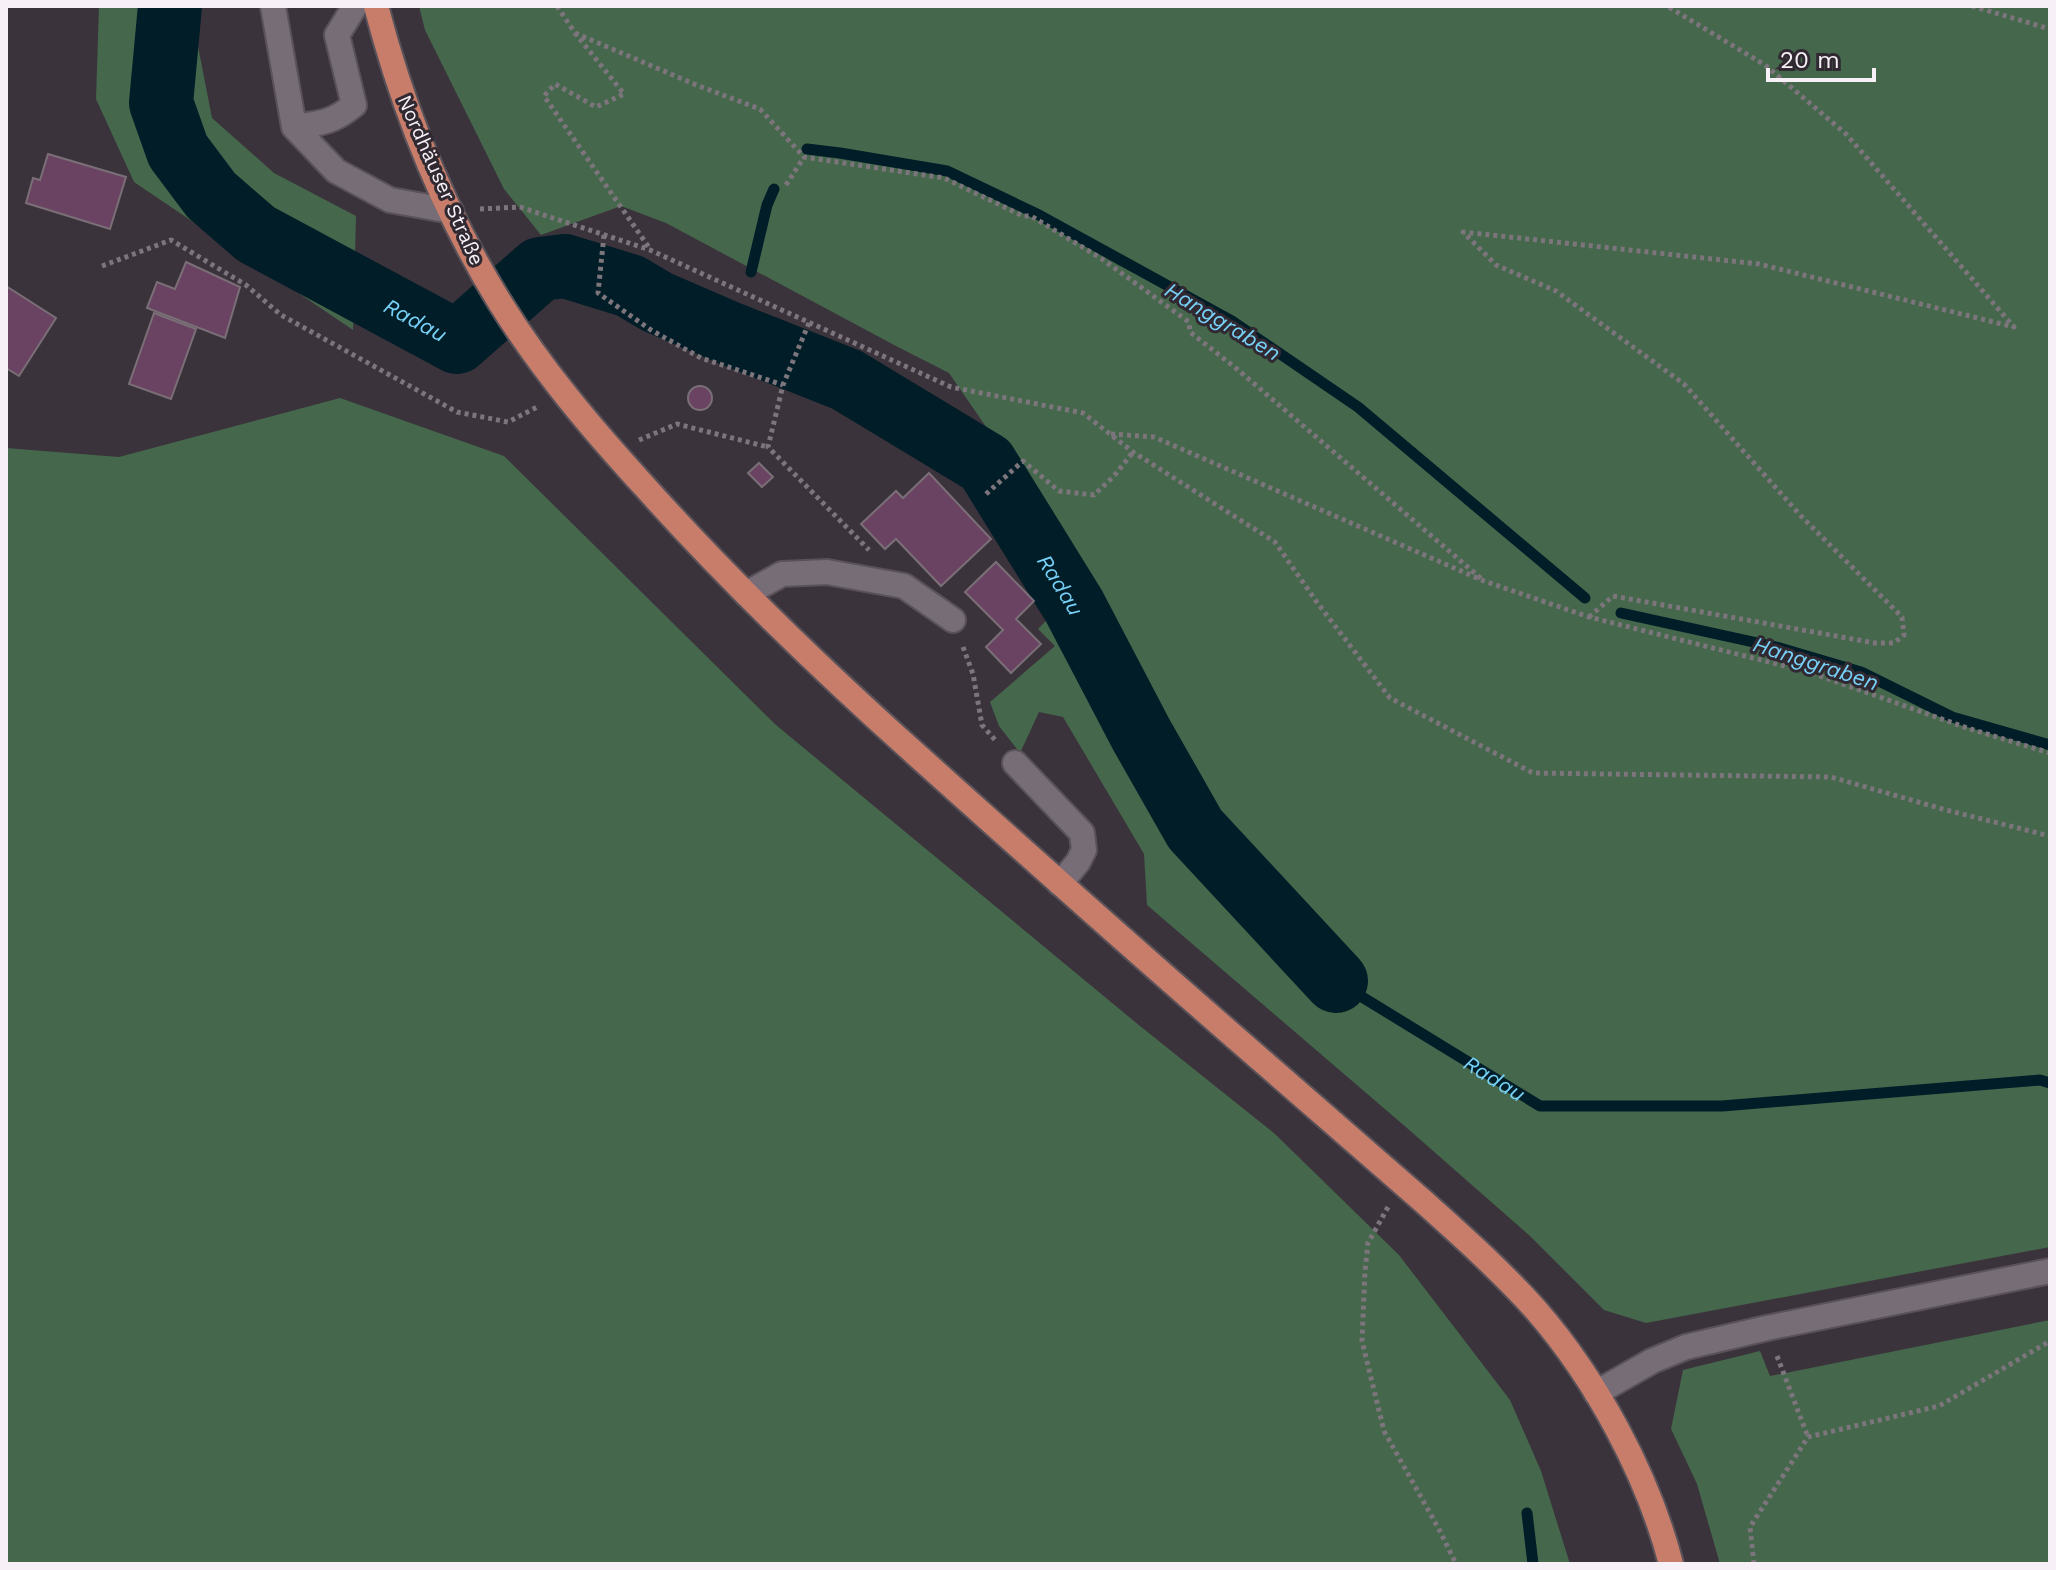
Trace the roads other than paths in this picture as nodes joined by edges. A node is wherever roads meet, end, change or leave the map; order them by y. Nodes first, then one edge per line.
1 (273, 6) edge
2 (355, 6) edge
3 (376, 6) edge
4 (294, 127) junction
5 (451, 211) junction
6 (746, 594) junction
7 (953, 620) road end
8 (1015, 763) road end
9 (1060, 884) junction
10 (2048, 1272) edge
11 (1596, 1393) junction
12 (1671, 1564) edge

1 - 4 street
2 - 4 street
3 - 5 main road, Nordhäuser Straße
4 - 5 street
5 - 6 main road, Nordhäuser Straße
6 - 7 street
6 - 9 main road, Nordhäuser Straße
8 - 9 street
9 - 11 main road, Nordhäuser Straße
10 - 11 street
11 - 12 main road, Nordhäuser Straße

